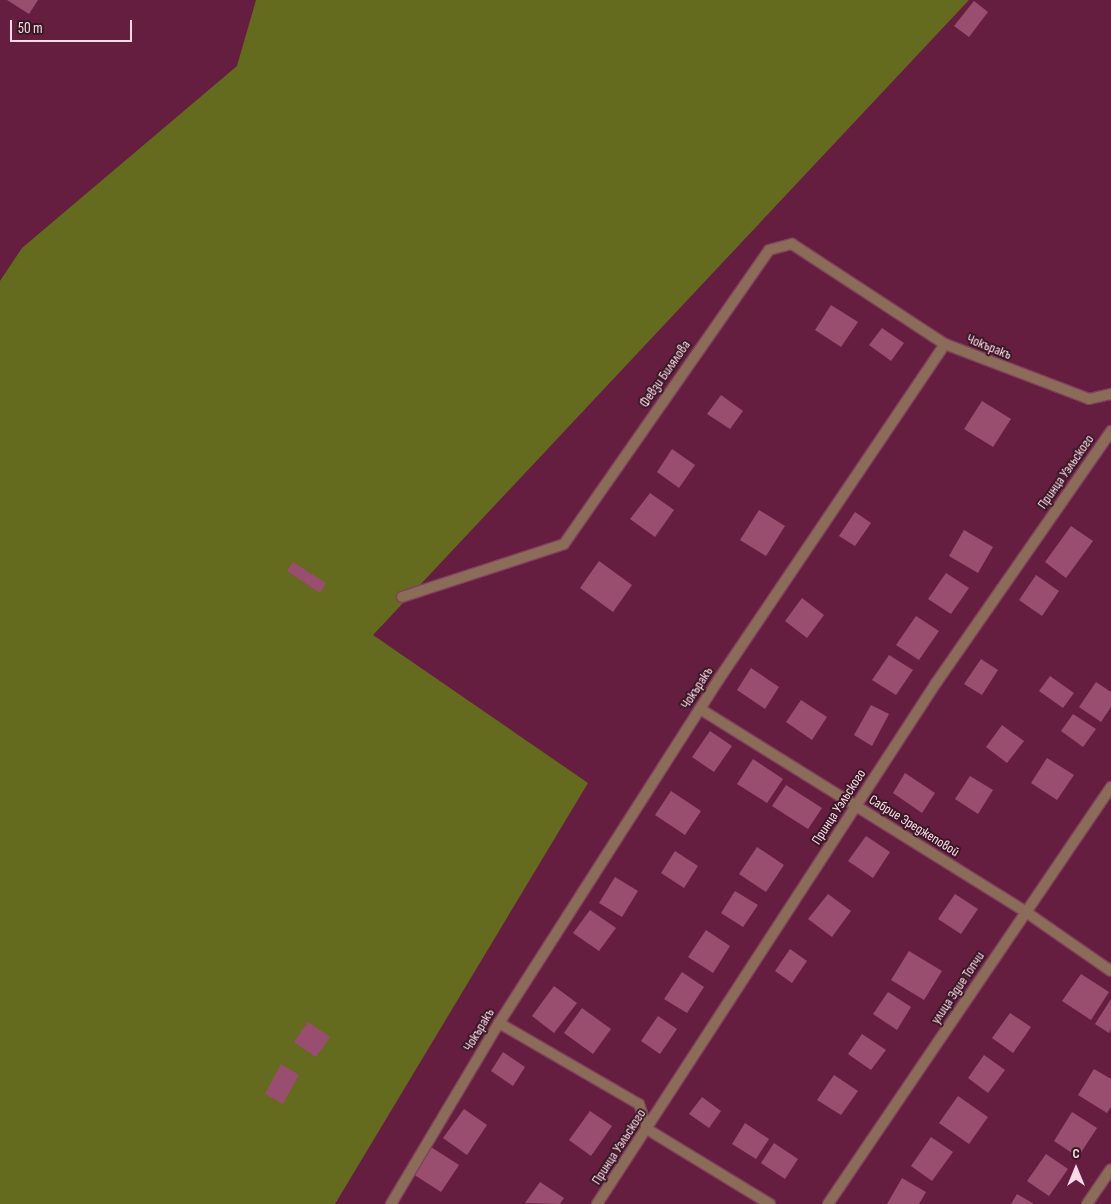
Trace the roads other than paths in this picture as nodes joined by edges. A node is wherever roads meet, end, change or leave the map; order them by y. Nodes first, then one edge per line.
1 (945, 344) junction
2 (1111, 394) edge
3 (1111, 431) edge
4 (402, 597) dead end
5 (700, 709) junction
6 (1111, 787) edge
7 (856, 806) junction
8 (1026, 912) junction
9 (1111, 971) edge
10 (499, 1023) junction
11 (647, 1129) junction
12 (1111, 1169) edge
13 (391, 1204) edge
14 (598, 1204) edge
15 (770, 1204) edge
16 (828, 1204) edge
17 (1086, 1204) edge

1 - 2 street, Чокъракъ
1 - 4 street, Февзи Билялова
1 - 5 street, Чокъракъ
3 - 7 street, Принца Уэльского
5 - 7 street, Сабрие Эреджеповой
5 - 10 street, Чокъракъ
6 - 8 street, улица Эдие Топчи
7 - 8 street, Сабрие Эреджеповой
7 - 11 street, Принца Уэльского
8 - 9 street, Сабрие Эреджеповой
8 - 16 street, улица Эдие Топчи
10 - 11 street
10 - 13 street, Чокъракъ
11 - 14 street, Принца Уэльского
11 - 15 street
12 - 17 street

